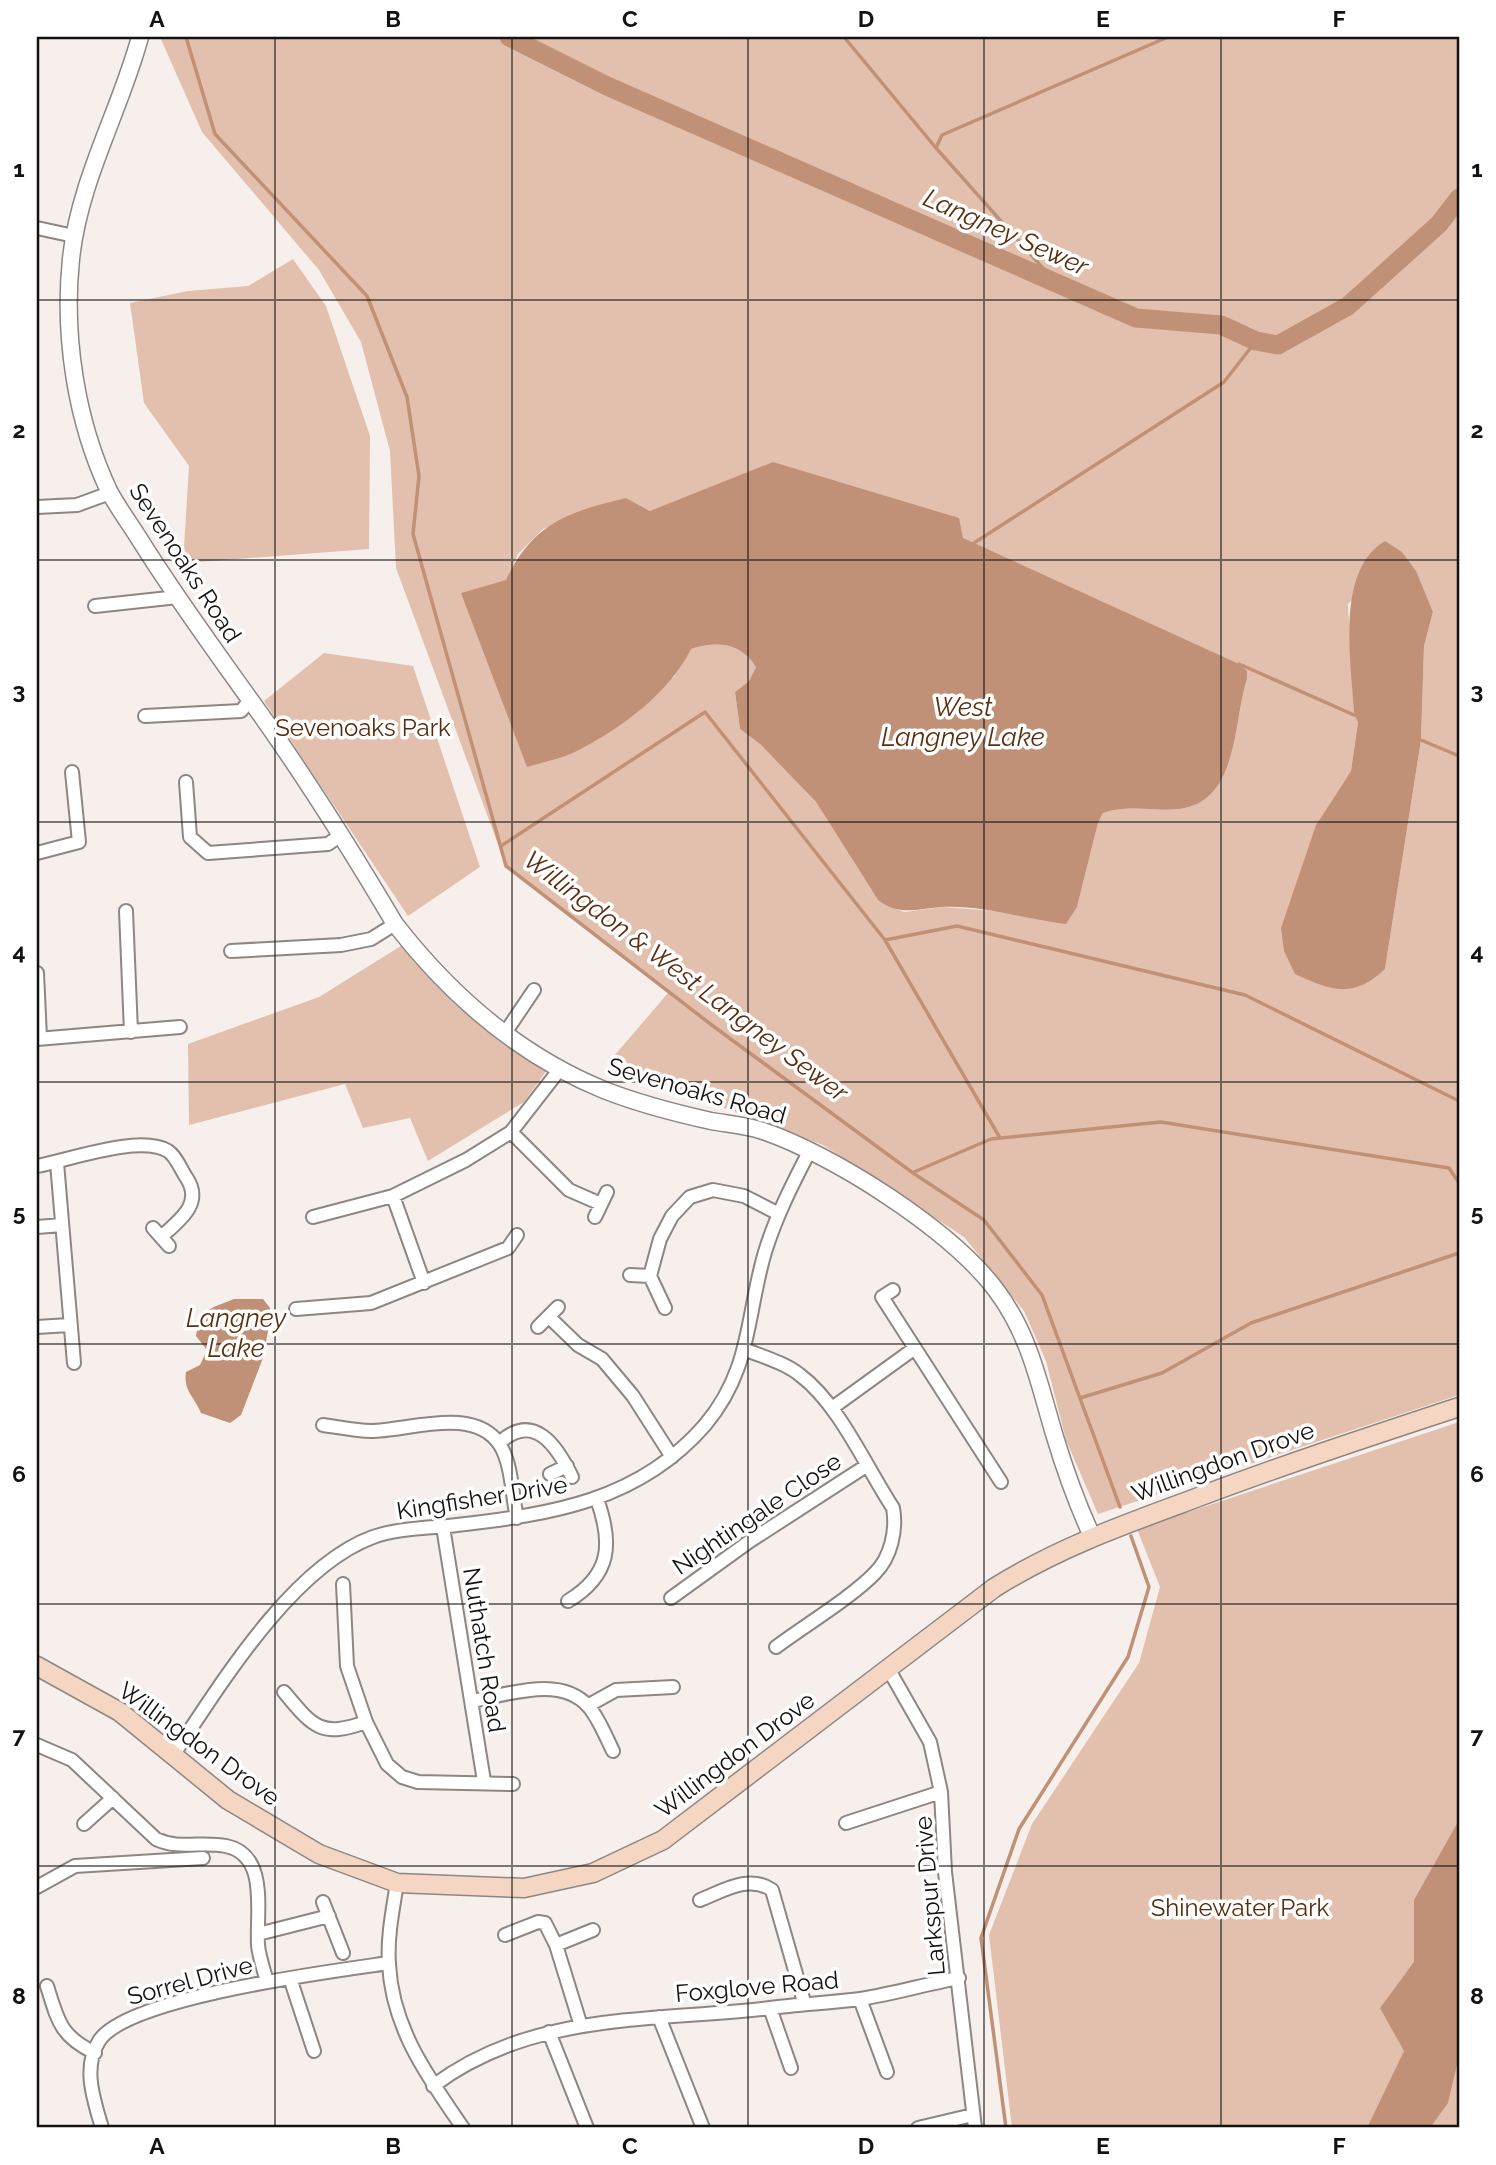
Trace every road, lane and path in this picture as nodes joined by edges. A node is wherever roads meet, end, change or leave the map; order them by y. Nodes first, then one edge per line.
1 (140, 37) edge
2 (37, 228) edge
3 (74, 236) junction
4 (110, 493) junction
5 (37, 508) edge
6 (178, 597) junction
7 (95, 606) dead end
8 (250, 700) junction
9 (145, 716) dead end
10 (72, 772) dead end
11 (186, 782) dead end
12 (341, 835) junction
13 (37, 853) edge
14 (126, 911) dead end
15 (396, 923) junction
16 (231, 951) dead end
17 (37, 973) edge
18 (534, 990) dead end
19 (180, 1027) dead end
20 (131, 1032) junction
21 (505, 1033) junction
22 (38, 1039) edge
23 (560, 1069) junction
24 (511, 1132) junction
25 (810, 1150) junction
26 (57, 1163) junction
27 (37, 1166) edge
28 (393, 1196) junction
29 (779, 1214) junction
30 (313, 1217) dead end
31 (595, 1217) dead end
32 (62, 1226) junction
33 (37, 1227) edge
34 (517, 1236) dead end
35 (161, 1237) dead end
36 (508, 1248) junction
37 (517, 1261) dead end
38 (630, 1275) dead end
39 (650, 1276) junction
40 (424, 1283) junction
41 (893, 1290) dead end
42 (558, 1307) dead end
43 (665, 1308) dead end
44 (296, 1310) dead end
45 (549, 1317) junction
46 (69, 1325) junction
47 (37, 1327) edge
48 (538, 1327) dead end
49 (915, 1348) junction
50 (746, 1350) junction
51 (74, 1363) dead end
52 (1459, 1407) edge
53 (832, 1408) junction
54 (323, 1425) dead end
55 (499, 1443) junction
56 (672, 1457) junction
57 (866, 1466) junction
58 (550, 1474) dead end
59 (1001, 1482) dead end
60 (597, 1499) junction
61 (517, 1518) junction
62 (443, 1527) junction
63 (1092, 1536) junction
64 (344, 1584) dead end
65 (671, 1598) dead end
66 (568, 1601) dead end
67 (776, 1647) dead end
68 (37, 1667) edge
69 (889, 1670) junction
70 (673, 1688) dead end
71 (284, 1692) dead end
72 (472, 1701) junction
73 (589, 1705) junction
74 (366, 1722) junction
75 (37, 1745) edge
76 (613, 1751) dead end
77 (172, 1757) junction
78 (484, 1781) junction
79 (513, 1784) dead end
80 (941, 1792) junction
81 (113, 1798) junction
82 (76, 1808) dead end
83 (846, 1823) dead end
84 (204, 1858) dead end
85 (397, 1883) junction
86 (37, 1887) edge
87 (700, 1900) dead end
88 (323, 1902) dead end
89 (329, 1916) junction
90 (593, 1930) dead end
91 (258, 1934) junction
92 (505, 1935) dead end
93 (556, 1945) junction
94 (343, 1953) dead end
95 (389, 1963) junction
96 (290, 1978) junction
97 (958, 1978) junction
98 (267, 1982) junction
99 (47, 1986) dead end
100 (859, 1999) junction
101 (804, 2002) junction
102 (770, 2008) junction
103 (659, 2017) junction
104 (581, 2026) junction
105 (549, 2032) junction
106 (314, 2051) dead end
107 (94, 2053) junction
108 (791, 2068) dead end
109 (887, 2072) dead end
110 (433, 2086) junction
111 (974, 2122) edge
112 (102, 2128) edge
113 (463, 2128) edge
114 (587, 2128) edge
115 (703, 2128) edge
116 (918, 2128) edge

1 - 3 street, Sevenoaks Road
2 - 3 street
3 - 4 street, Sevenoaks Road
4 - 5 street
4 - 6 street, Sevenoaks Road
6 - 7 street
6 - 8 street, Sevenoaks Road
8 - 9 street
8 - 12 street, Sevenoaks Road
10 - 13 street
11 - 12 street
12 - 15 street, Sevenoaks Road
14 - 20 street
15 - 16 street
15 - 21 street, Sevenoaks Road
17 - 22 street
18 - 21 street
19 - 20 street
20 - 22 street
21 - 23 street, Sevenoaks Road
23 - 24 street
23 - 25 street, Sevenoaks Road
24 - 28 street
24 - 31 street
25 - 29 street, Kingfisher Drive
25 - 63 street, Sevenoaks Road
26 - 27 street
26 - 32 street
26 - 35 street
28 - 30 street
28 - 40 street
29 - 39 street
29 - 50 street, Kingfisher Drive
32 - 33 street
32 - 46 street
34 - 36 street
36 - 37 street
36 - 40 street
38 - 39 street
39 - 43 street
40 - 44 street
41 - 49 street
42 - 45 street
45 - 48 street
45 - 56 street
46 - 47 street
46 - 51 street
49 - 53 street
49 - 59 street
50 - 53 street
50 - 56 street, Kingfisher Drive
52 - 63 main road, Willingdon Drove
53 - 57 street
54 - 55 street
55 - 58 street
55 - 61 street
56 - 60 street, Kingfisher Drive
57 - 65 street, Nightingale Close
57 - 67 street
60 - 61 street, Kingfisher Drive
60 - 66 street
61 - 62 street, Kingfisher Drive
62 - 72 street, Nuthatch Road
62 - 77 street, Kingfisher Drive
63 - 69 main road, Willingdon Drove
64 - 74 street
68 - 77 main road, Willingdon Drove
69 - 80 street, Larkspur Drive
69 - 85 main road, Willingdon Drove
70 - 73 street
71 - 74 street
72 - 73 street
72 - 78 street, Nuthatch Road
73 - 76 street
74 - 78 street
75 - 81 street
77 - 85 main road, Willingdon Drove
78 - 79 street
80 - 83 street
80 - 97 street, Larkspur Drive
81 - 82 street
81 - 91 street
84 - 86 street
85 - 95 street
87 - 101 street
88 - 89 street
89 - 91 street
89 - 94 street
90 - 93 street
91 - 98 street
92 - 93 street
93 - 104 street
95 - 96 street, Sorrel Drive
95 - 110 street
96 - 98 street, Sorrel Drive
96 - 106 street
97 - 100 street, Foxglove Road
97 - 111 street, Larkspur Drive
98 - 107 street, Sorrel Drive
99 - 107 street
100 - 101 street, Foxglove Road
100 - 109 street, Foxglove Road
101 - 102 street, Foxglove Road
102 - 103 street, Foxglove Road
102 - 108 street
103 - 104 street, Foxglove Road
103 - 115 street, Foxglove Road
104 - 105 street, Foxglove Road
105 - 110 street, Foxglove Road
105 - 114 street
107 - 112 street
110 - 113 street
111 - 116 street

